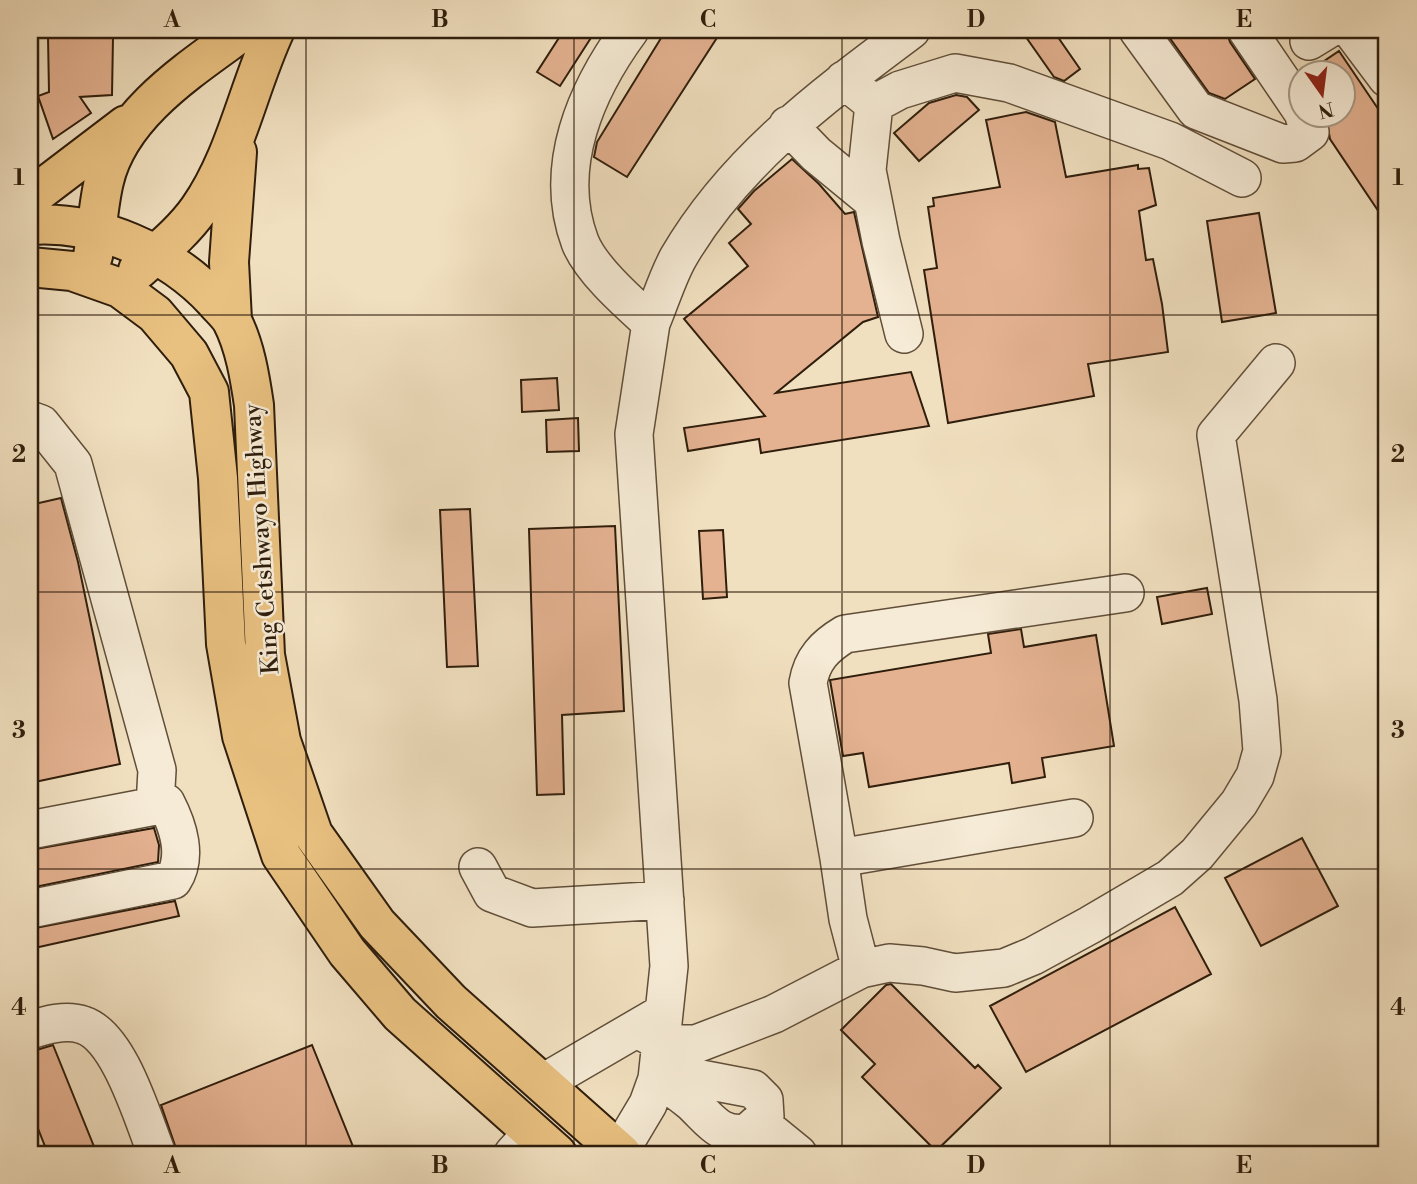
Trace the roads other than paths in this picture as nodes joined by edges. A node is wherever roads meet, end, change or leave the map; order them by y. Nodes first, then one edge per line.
1 (244, 30) edge
2 (275, 30) edge
3 (630, 30) edge
4 (911, 30) edge
5 (1138, 30) edge
6 (1247, 30) edge
7 (1351, 30) edge
8 (1387, 78) edge
9 (844, 80) junction
10 (1288, 91) edge
11 (874, 104) junction
12 (135, 118) junction
13 (240, 122) junction
14 (788, 125) junction
15 (1309, 130) edge
16 (1242, 178) dead end
17 (30, 198) edge
18 (872, 200) junction
19 (30, 226) edge
20 (97, 233) junction
21 (155, 254) junction
22 (30, 267) edge
23 (105, 282) junction
24 (232, 320) junction
25 (651, 323) junction
26 (904, 334) dead end
27 (1276, 363) dead end
28 (30, 420) edge
29 (1125, 593) dead end
30 (155, 806) junction
31 (1074, 818) dead end
32 (30, 830) edge
33 (839, 858) junction
34 (478, 867) dead end
35 (665, 900) junction
36 (30, 909) edge
37 (861, 969) junction
38 (30, 1030) edge
39 (656, 1047) junction
40 (543, 1083) junction
41 (534, 1147) edge
42 (621, 1153) edge
43 (157, 1154) edge
44 (798, 1154) edge

1 - 12 main road
2 - 13 main road
3 - 25 street
4 - 9 street
5 - 15 street
6 - 10 street
7 - 8 street
9 - 11 street
9 - 14 street
11 - 16 street
11 - 18 street
12 - 17 main road
12 - 20 main road
13 - 21 main road
13 - 24 main road
14 - 18 street
14 - 25 street
18 - 26 street
19 - 20 main road, King Cetshwayo Highway
20 - 21 main road, King Cetshwayo Highway
20 - 23 main road
21 - 23 main road
21 - 24 main road, King Cetshwayo Highway
22 - 23 main road, King Cetshwayo Highway
23 - 41 main road, King Cetshwayo Highway
24 - 40 main road, King Cetshwayo Highway
25 - 35 street
27 - 37 street
28 - 30 street
29 - 33 street
30 - 32 street
30 - 36 street
31 - 33 street
33 - 37 street
34 - 35 street
35 - 39 street
37 - 39 street
38 - 43 street
39 - 40 street
39 - 42 street
39 - 44 street
40 - 42 main road, King Cetshwayo Highway

